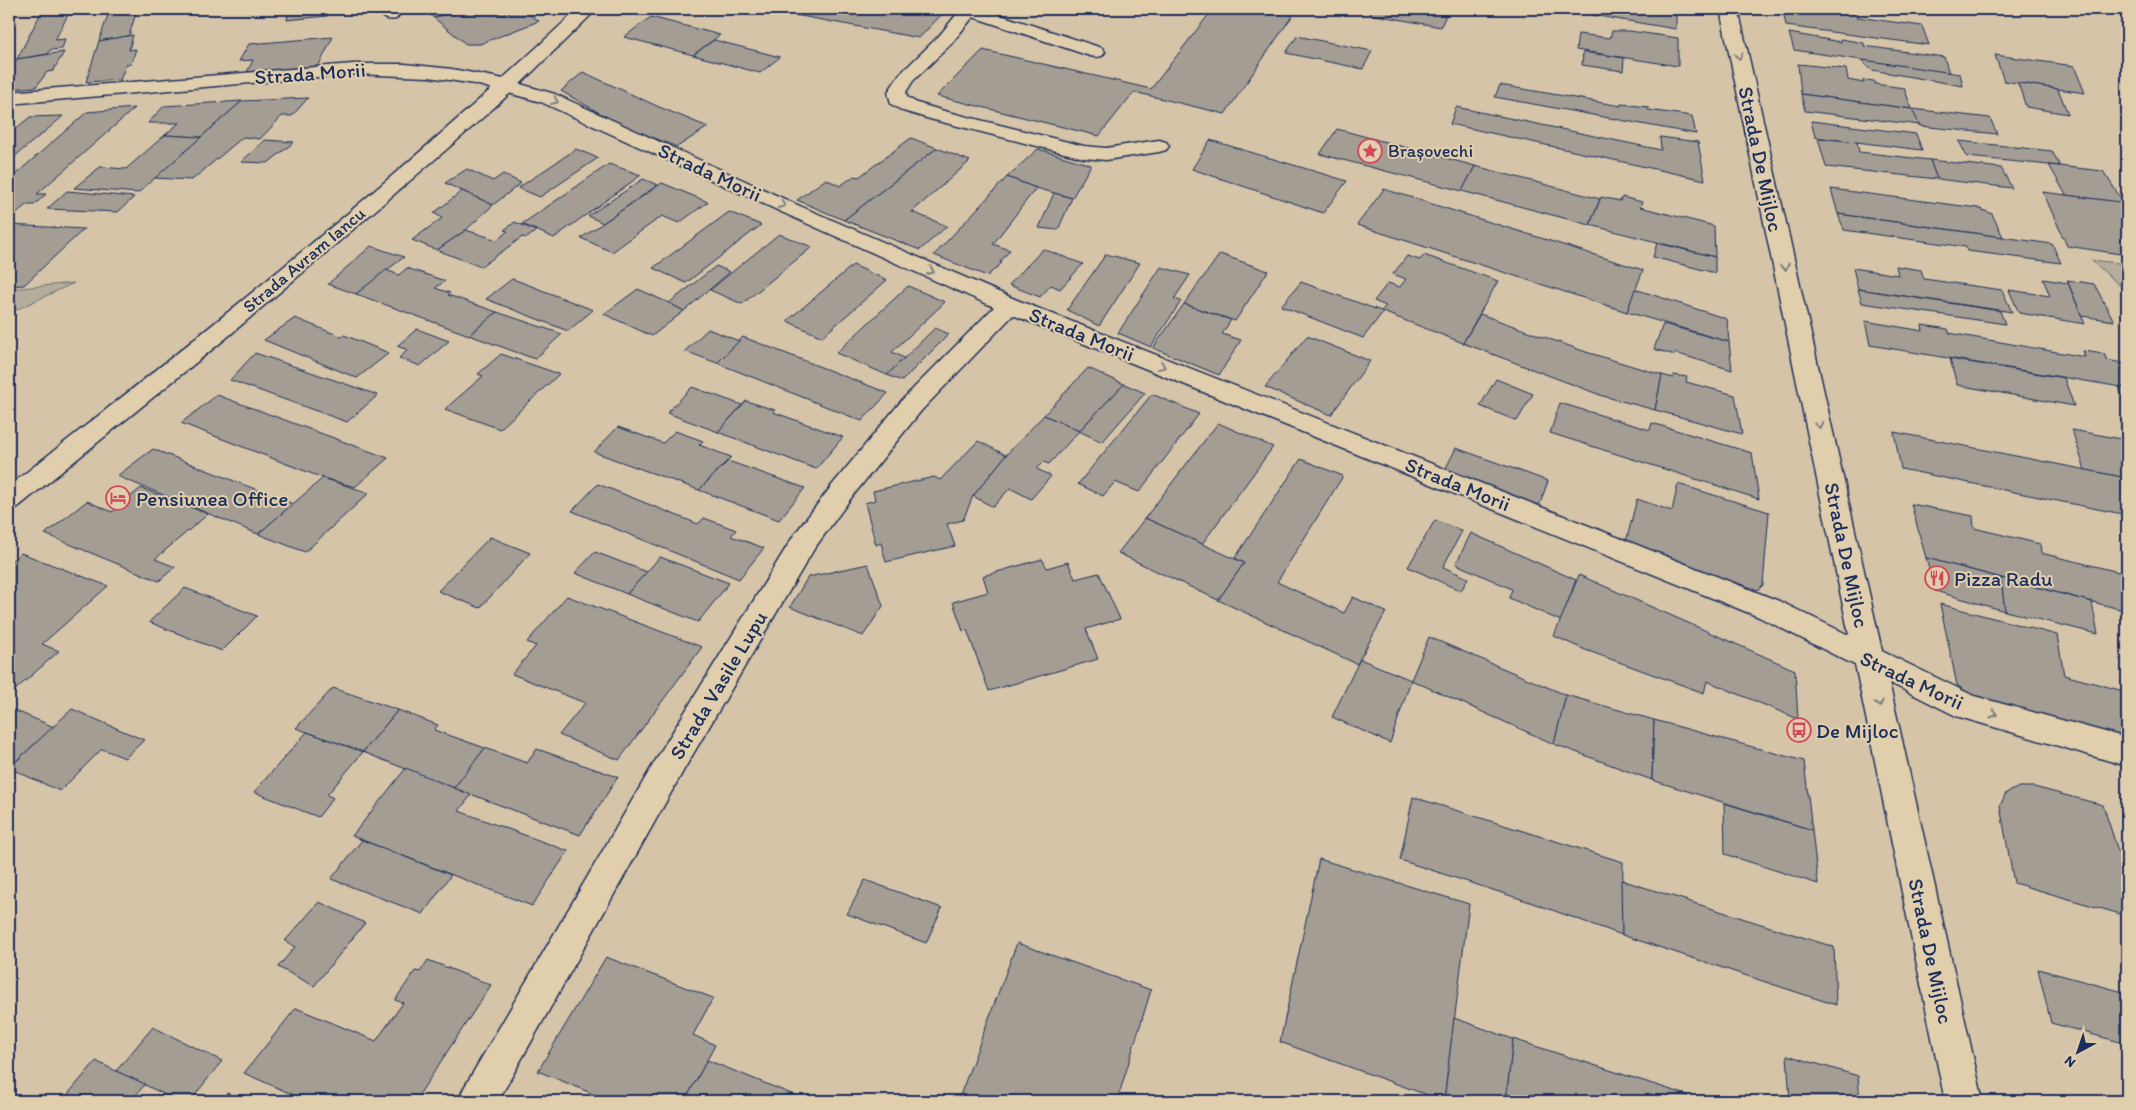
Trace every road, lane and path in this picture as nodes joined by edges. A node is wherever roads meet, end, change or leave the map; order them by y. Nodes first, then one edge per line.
1 (588, 9) edge
2 (970, 9) edge
3 (1729, 9) edge
4 (1096, 52) dead end
5 (509, 84) junction
6 (9, 98) edge
7 (1159, 146) dead end
8 (1009, 305) junction
9 (9, 500) edge
10 (1869, 660) junction
11 (2127, 752) edge
12 (477, 1101) edge
13 (1964, 1101) edge

1 - 5 street, Strada Avram Iancu
2 - 4 street
2 - 7 street
3 -> 10 street, Strada De Mijloc
5 - 6 street, Strada Morii
5 -> 8 street, Strada Morii
5 - 9 street, Strada Avram Iancu
8 -> 10 street, Strada Morii
8 - 12 street, Strada Vasile Lupu
10 -> 11 street, Strada Morii
10 -> 13 street, Strada De Mijloc

